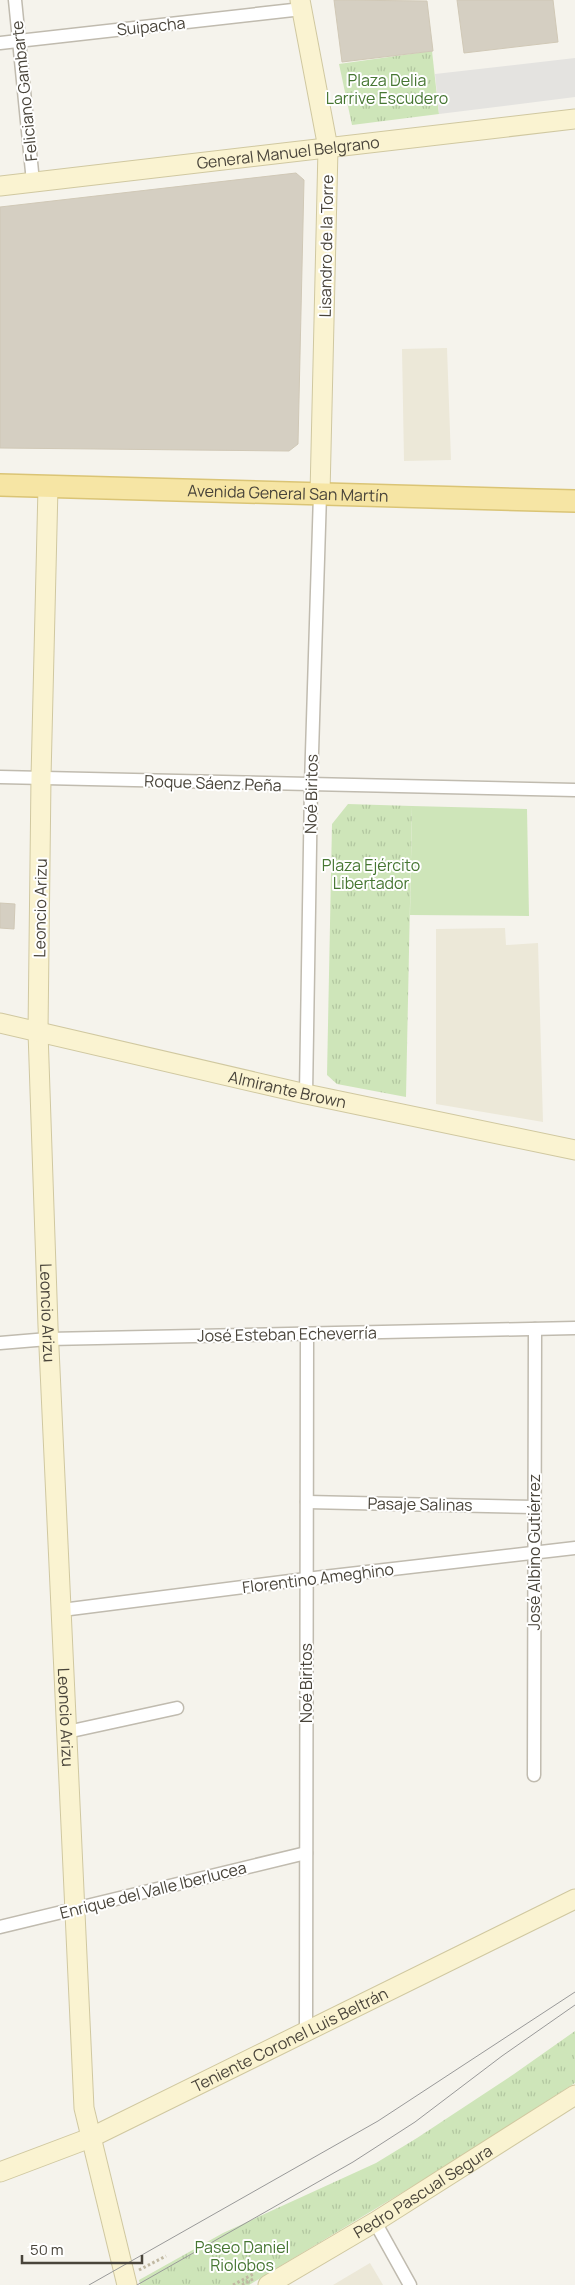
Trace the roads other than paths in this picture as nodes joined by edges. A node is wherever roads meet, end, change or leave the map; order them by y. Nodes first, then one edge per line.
1 (15, 0) edge
2 (301, 4) edge
3 (19, 41) junction
4 (0, 43) edge
5 (575, 119) edge
6 (328, 148) junction
7 (33, 182) junction
8 (0, 186) edge
9 (0, 486) edge
10 (48, 487) junction
11 (320, 494) junction
12 (575, 501) edge
13 (0, 777) edge
14 (41, 778) junction
15 (311, 785) junction
16 (575, 790) edge
17 (0, 1023) edge
18 (38, 1032) junction
19 (306, 1094) junction
20 (575, 1150) edge
21 (575, 1328) edge
22 (535, 1329) junction
23 (307, 1334) junction
24 (48, 1339) junction
25 (0, 1343) edge
26 (307, 1502) junction
27 (534, 1506) junction
28 (575, 1548) edge
29 (534, 1554) junction
30 (306, 1579) junction
31 (62, 1610) junction
32 (177, 1708) dead end
33 (67, 1732) junction
34 (534, 1775) dead end
35 (306, 1853) junction
36 (575, 1899) edge
37 (74, 1909) junction
38 (0, 1927) edge
39 (306, 2032) junction
40 (575, 2095) edge
41 (90, 2138) junction
42 (0, 2172) edge
43 (375, 2222) junction
44 (126, 2281) edge
45 (268, 2285) edge
46 (410, 2285) edge

1 - 3 street, Feliciano Gambarte
2 - 3 street, Suipacha
2 - 6 street, Lisandro de la Torre
3 - 4 street, Suipacha
3 - 7 street, Feliciano Gambarte
5 - 6 street, General Manuel Belgrano
6 - 7 street, General Manuel Belgrano
6 - 11 street, Lisandro de la Torre
7 - 8 street, General Manuel Belgrano
9 - 10 main road, Avenida General San Martín
10 - 11 main road, Avenida General San Martín
10 - 14 street, Leoncio Arizu
11 - 12 main road, Avenida General San Martín
11 - 15 street, Noé Biritos
13 - 14 street, Roque Sáenz Peña
14 - 15 street, Roque Sáenz Peña
14 - 18 street, Leoncio Arizu
15 - 16 street, Roque Sáenz Peña
15 - 19 street, Noé Biritos
17 - 18 street, Almirante Brown
18 - 19 street, Almirante Brown
18 - 24 street, Leoncio Arizu
19 - 20 street, Almirante Brown
21 - 22 street, José Esteban Echeverría
22 - 23 street, José Esteban Echeverría
22 - 27 street, José Albino Gutiérrez
23 - 24 street, José Esteban Echeverría
23 - 26 street, Noé Biritos
24 - 25 street, José Esteban Echeverría
24 - 31 street, Leoncio Arizu
26 - 27 street, Pasaje Salinas
26 - 30 street, Noé Biritos
27 - 29 street, José Albino Gutiérrez
28 - 29 street, Florentino Ameghino
29 - 30 street, Florentino Ameghino
29 - 34 street, José Albino Gutiérrez
30 - 31 street, Florentino Ameghino
30 - 35 street, Noé Biritos
31 - 33 street, Leoncio Arizu
32 - 33 street
33 - 37 street, Leoncio Arizu
35 - 37 street, Enrique del Valle Iberlucea
35 - 39 street, Noé Biritos
36 - 39 street, Teniente Coronel Luis Beltrán
37 - 38 street, Enrique del Valle Iberlucea
37 - 41 street, Leoncio Arizu
39 - 41 street, Teniente Coronel Luis Beltrán
40 - 43 street, Pedro Pascual Segura
41 - 42 street, Teniente Coronel Luis Beltrán
41 - 44 street, Leoncio Arizu
43 - 45 street, Pedro Pascual Segura
43 - 46 street

